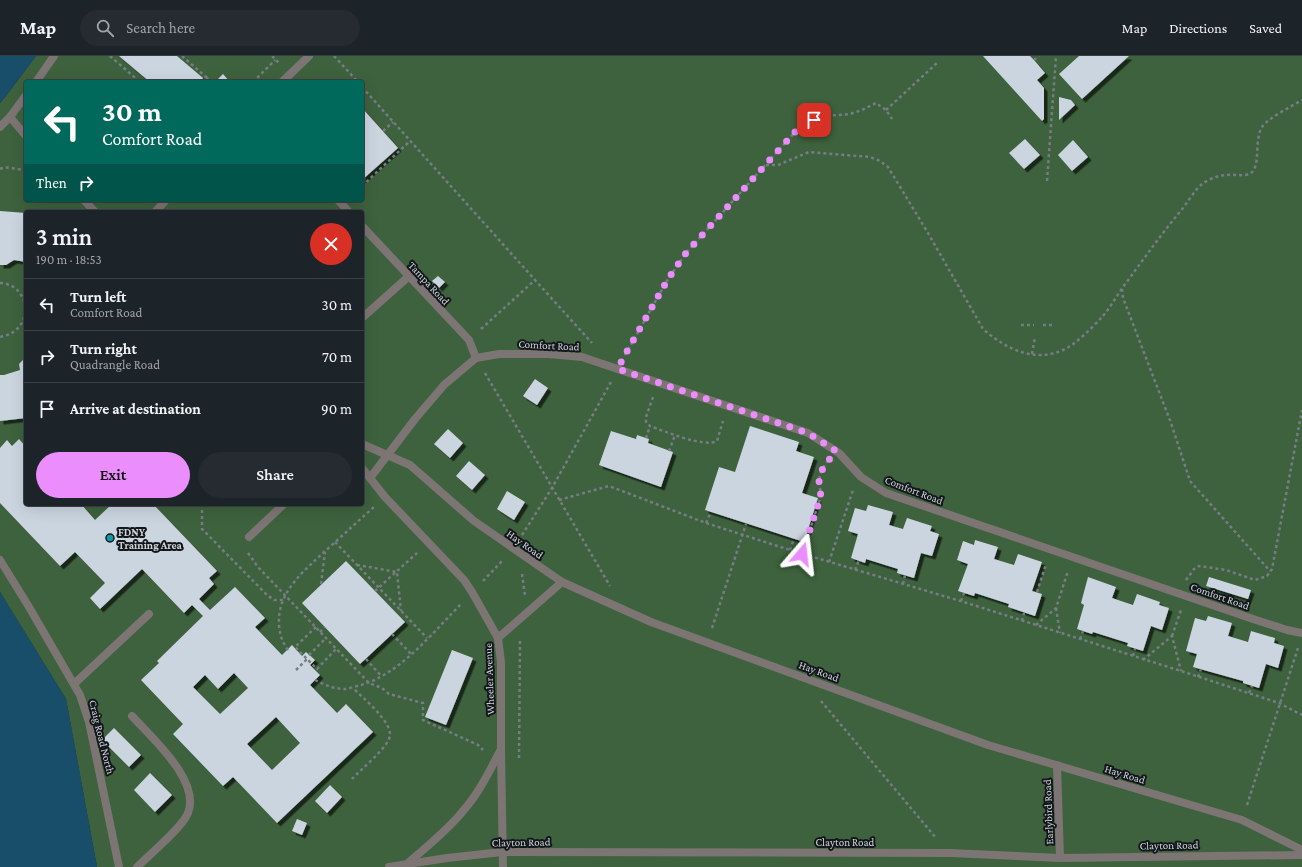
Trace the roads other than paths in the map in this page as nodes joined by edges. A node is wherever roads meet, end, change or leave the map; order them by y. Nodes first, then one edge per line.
1 (54, 56) edge
2 (309, 56) edge
3 (37, 80) edge
4 (284, 80) edge
5 (24, 98) edge
6 (10, 117) junction
7 (0, 127) edge
8 (24, 134) edge
9 (86, 202) edge
10 (164, 202) edge
11 (340, 202) edge
12 (93, 210) edge
13 (157, 210) edge
14 (347, 210) edge
15 (364, 228) edge
16 (408, 277) junction
17 (364, 316) edge
18 (476, 358) junction
19 (364, 445) edge
20 (388, 455) junction
21 (364, 470) edge
22 (370, 478) junction
23 (282, 506) edge
24 (249, 537) road end
25 (0, 560) edge
26 (562, 582) junction
27 (149, 614) dead end
28 (1302, 633) edge
29 (498, 638) junction
30 (74, 684) junction
31 (132, 716) dead end
32 (501, 750) junction
33 (1057, 765) junction
34 (1302, 850) edge
35 (502, 852) junction
36 (1302, 855) edge
37 (1060, 858) junction
38 (406, 864) junction
39 (119, 867) edge
40 (137, 867) edge
41 (389, 867) edge
42 (503, 867) edge

1 - 3 street
2 - 4 street
5 - 6 street
6 - 7 street
6 - 8 street
9 - 12 street
10 - 13 street
11 - 14 street
15 - 16 street, Tampa Road
16 - 17 street
16 - 18 street, Tampa Road
18 - 20 street
18 - 28 street, Comfort Road
19 - 20 street, Hay Road
20 - 22 street
20 - 26 street, Hay Road
21 - 22 street, Wheeler Avenue
22 - 29 street, Wheeler Avenue
23 - 24 street
25 - 30 street, Craig Road North
26 - 29 street
26 - 33 street, Hay Road
27 - 30 street
29 - 32 street, Wheeler Avenue
30 - 39 street, Craig Road North
31 - 40 street
32 - 35 street, Wheeler Avenue
32 - 38 street
33 - 34 street, Hay Road
33 - 37 street, Earlybird Road
35 - 37 street, Clayton Road
35 - 38 street, Clayton Road
35 - 42 street, Wheeler Avenue
36 - 37 street, Clayton Road
38 - 41 street, Clayton Road

